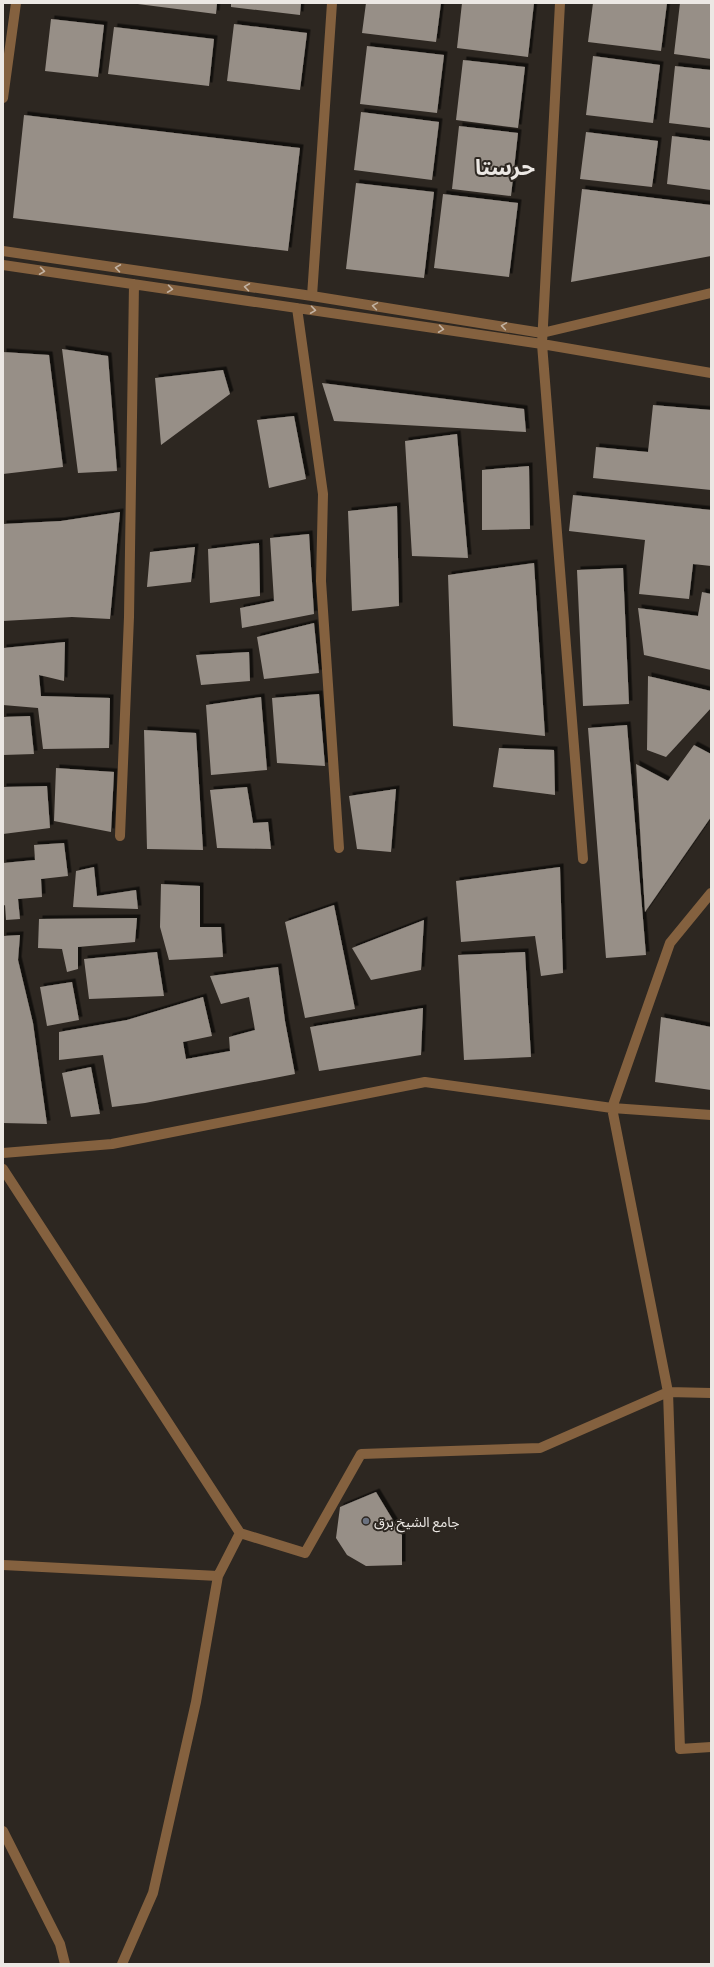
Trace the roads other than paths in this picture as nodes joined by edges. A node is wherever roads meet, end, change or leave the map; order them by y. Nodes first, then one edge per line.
1 (16, 3) edge
2 (332, 3) edge
3 (560, 3) edge
4 (3, 98) edge
5 (3, 251) edge
6 (3, 266) edge
7 (134, 284) junction
8 (711, 293) edge
9 (312, 296) junction
10 (297, 308) junction
11 (542, 333) junction
12 (542, 344) junction
13 (711, 373) edge
14 (120, 836) dead end
15 (339, 848) dead end
16 (584, 859) dead end
17 (711, 893) edge
18 (612, 1108) junction
19 (711, 1115) edge
20 (3, 1153) edge
21 (3, 1168) edge
22 (668, 1392) junction
23 (711, 1392) edge
24 (240, 1533) junction
25 (3, 1565) edge
26 (218, 1576) junction
27 (711, 1747) edge
28 (3, 1831) edge
29 (65, 1964) edge
30 (122, 1964) edge

1 - 4 street
2 - 9 street
3 - 11 street
9 -> 5 street
6 -> 7 street
7 -> 10 street
7 - 14 street
8 - 11 street
11 -> 9 street
10 -> 12 street
10 - 15 street
11 - 12 street
12 - 13 street
12 - 16 street
17 - 18 street
18 - 19 street
18 - 20 street
18 - 22 street
21 - 24 street
22 - 23 street
22 - 24 street
22 - 27 street
24 - 26 street
25 - 26 street
26 - 30 street
28 - 29 street

